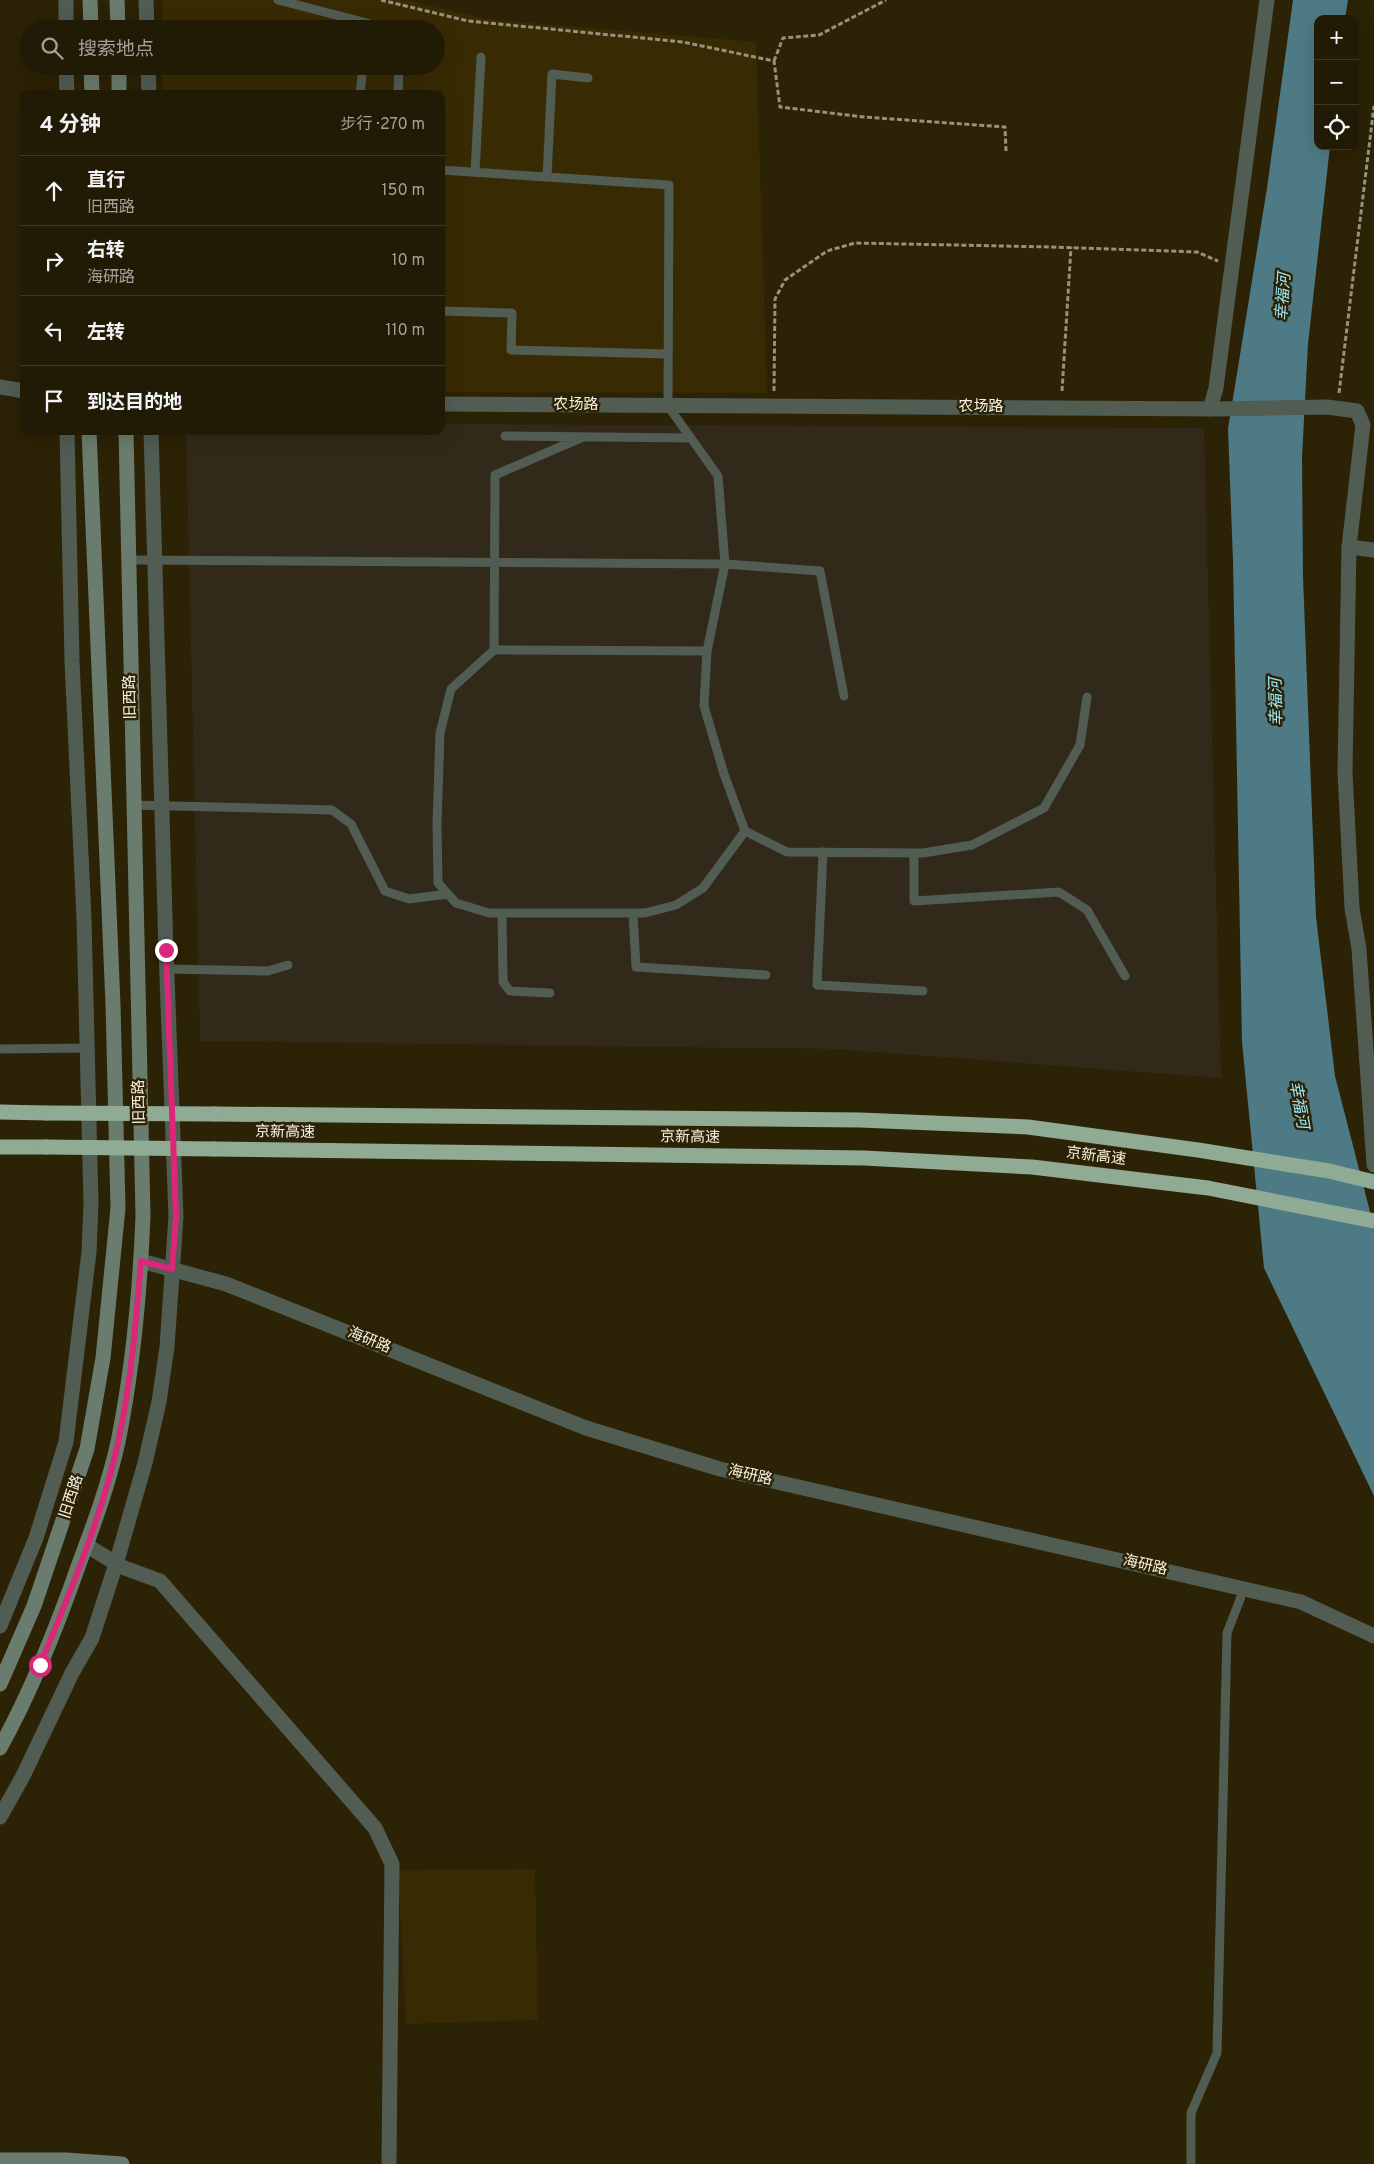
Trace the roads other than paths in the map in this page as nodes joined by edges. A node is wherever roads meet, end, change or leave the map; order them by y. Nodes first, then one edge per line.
1 (66, 0) edge
2 (90, 0) edge
3 (118, 0) edge
4 (146, 0) edge
5 (278, 0) edge
6 (1267, 0) edge
7 (66, 20) edge
8 (91, 20) edge
9 (118, 20) edge
10 (147, 20) edge
11 (346, 20) edge
12 (481, 56) dead end
13 (66, 75) edge
14 (91, 75) edge
15 (119, 75) edge
16 (148, 75) edge
17 (361, 75) edge
18 (399, 75) edge
19 (588, 78) dead end
20 (67, 90) edge
21 (92, 90) edge
22 (119, 90) edge
23 (149, 90) edge
24 (360, 90) edge
25 (398, 90) edge
26 (445, 170) edge
27 (475, 172) junction
28 (547, 177) junction
29 (445, 311) edge
30 (668, 354) junction
31 (0, 387) edge
32 (20, 390) edge
33 (445, 404) edge
34 (668, 406) junction
35 (1214, 409) junction
36 (68, 435) edge
37 (89, 435) edge
38 (126, 435) edge
39 (152, 435) edge
40 (506, 436) dead end
41 (582, 437) junction
42 (691, 438) junction
43 (1349, 547) junction
44 (1374, 550) edge
45 (128, 560) junction
46 (155, 560) junction
47 (493, 563) junction
48 (725, 564) junction
49 (494, 650) junction
50 (707, 651) junction
51 (844, 696) dead end
52 (1087, 696) dead end
53 (133, 805) junction
54 (162, 806) junction
55 (745, 830) junction
56 (823, 852) junction
57 (914, 853) junction
58 (448, 894) junction
59 (502, 913) junction
60 (633, 913) junction
61 (288, 965) dead end
62 (167, 969) junction
63 (766, 975) dead end
64 (1125, 976) dead end
65 (923, 991) dead end
66 (550, 993) dead end
67 (86, 1048) junction
68 (0, 1049) edge
69 (0, 1112) edge
70 (0, 1147) edge
71 (1374, 1163) edge
72 (1374, 1182) edge
73 (1374, 1220) edge
74 (141, 1261) junction
75 (172, 1269) junction
76 (86, 1545) junction
77 (116, 1564) junction
78 (1244, 1589) junction
79 (0, 1626) edge
80 (1374, 1636) edge
81 (0, 1684) edge
82 (0, 1748) edge
83 (0, 1817) edge
84 (0, 2160) edge
85 (122, 2164) edge
86 (389, 2164) edge
87 (1191, 2164) edge

1 - 7 street
2 - 8 main road
3 - 9 main road
4 - 10 street
5 - 11 lane
6 - 35 street
12 - 27 lane
13 - 20 street
14 - 21 main road
15 - 22 main road
16 - 23 street
17 - 24 lane
18 - 25 lane
19 - 28 lane
26 - 27 lane
27 - 28 lane
28 - 30 lane
29 - 30 lane
30 - 34 lane
31 - 32 street
33 - 34 street, 农场路
34 - 35 street, 农场路
34 - 42 lane
35 - 43 street, 农场路
36 - 67 street
37 - 81 main road, 旧西路
38 - 45 main road, 旧西路
39 - 46 street
40 - 41 lane
41 - 42 lane
41 - 47 lane
42 - 48 lane
43 - 44 street
43 - 71 street
45 - 46 lane
45 - 53 main road, 旧西路
46 - 47 lane
46 - 54 street
47 - 48 lane
47 - 49 lane
48 - 50 lane
48 - 51 lane
49 - 50 lane
49 - 58 lane
50 - 55 lane
52 - 57 lane
53 - 54 lane
53 - 74 main road, 旧西路
54 - 58 lane
54 - 62 street
55 - 56 lane
55 - 60 lane
56 - 57 lane
56 - 65 lane
57 - 64 lane
58 - 59 lane
59 - 60 lane
59 - 66 lane
60 - 63 lane
61 - 62 lane
62 - 75 street
67 - 68 lane
67 - 79 street
69 - 72 highway, 京新高速, bridge
70 - 73 highway, 京新高速, bridge
74 - 75 street, 海研路
74 - 76 main road, 旧西路
75 - 77 street
75 - 78 street, 海研路
76 - 77 street
76 - 82 main road, 旧西路
77 - 83 street
77 - 86 street
78 - 80 street, 海研路
78 - 87 lane
84 - 85 main road

